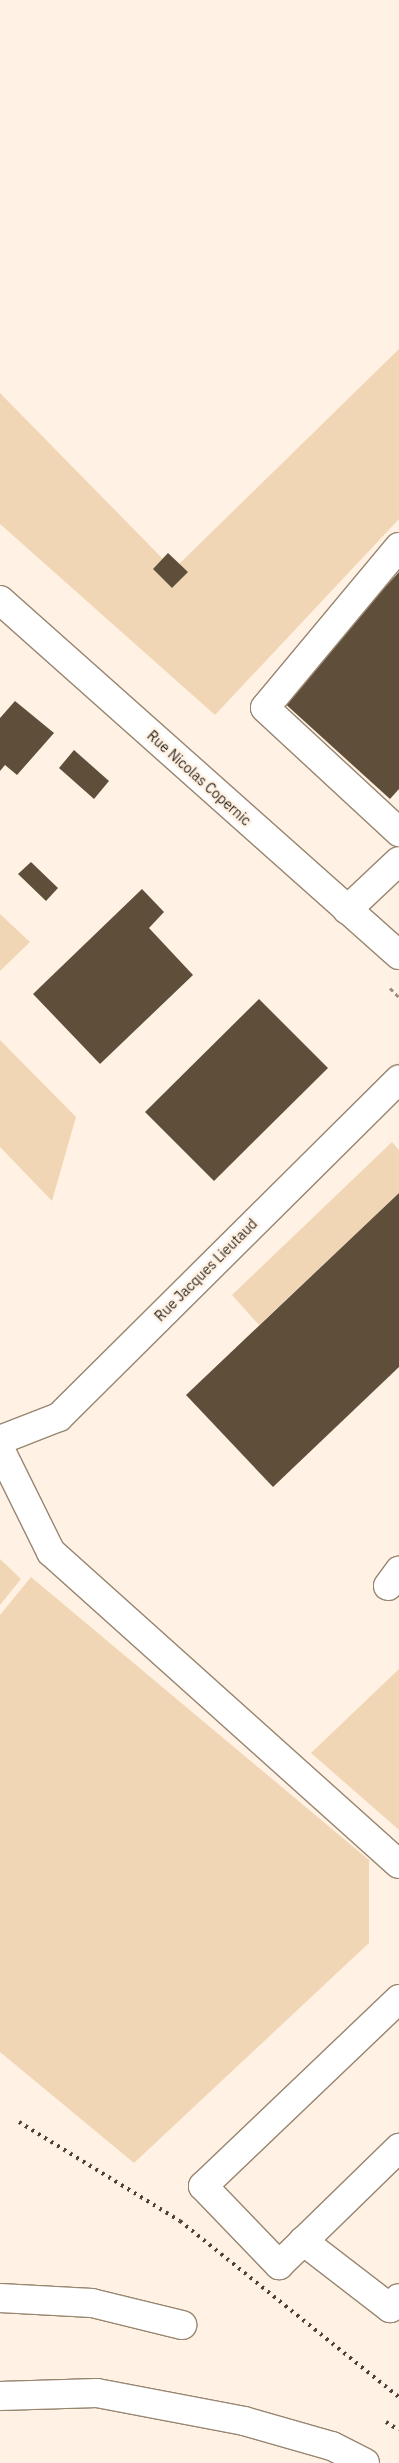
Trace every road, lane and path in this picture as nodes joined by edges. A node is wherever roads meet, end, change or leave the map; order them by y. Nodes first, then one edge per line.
1 (399, 547) edge
2 (0, 600) edge
3 (399, 832) edge
4 (399, 861) edge
5 (347, 910) junction
6 (399, 955) edge
7 (399, 1079) edge
8 (0, 1440) edge
9 (0, 1449) edge
10 (399, 1864) edge
11 (399, 1999) edge
12 (399, 2148) edge
13 (303, 2241) junction
14 (0, 2298) edge
15 (399, 2298) edge
16 (182, 2324) dead end
17 (0, 2396) edge
18 (365, 2463) edge

1 - 3 street
2 - 5 street, Rue Nicolas Copernic
4 - 5 street
5 - 6 street, Rue Nicolas Copernic
7 - 8 street, Rue Jacques Lieutaud
9 - 10 street
11 - 13 street
12 - 13 street
13 - 15 street
14 - 16 street
17 - 18 street

